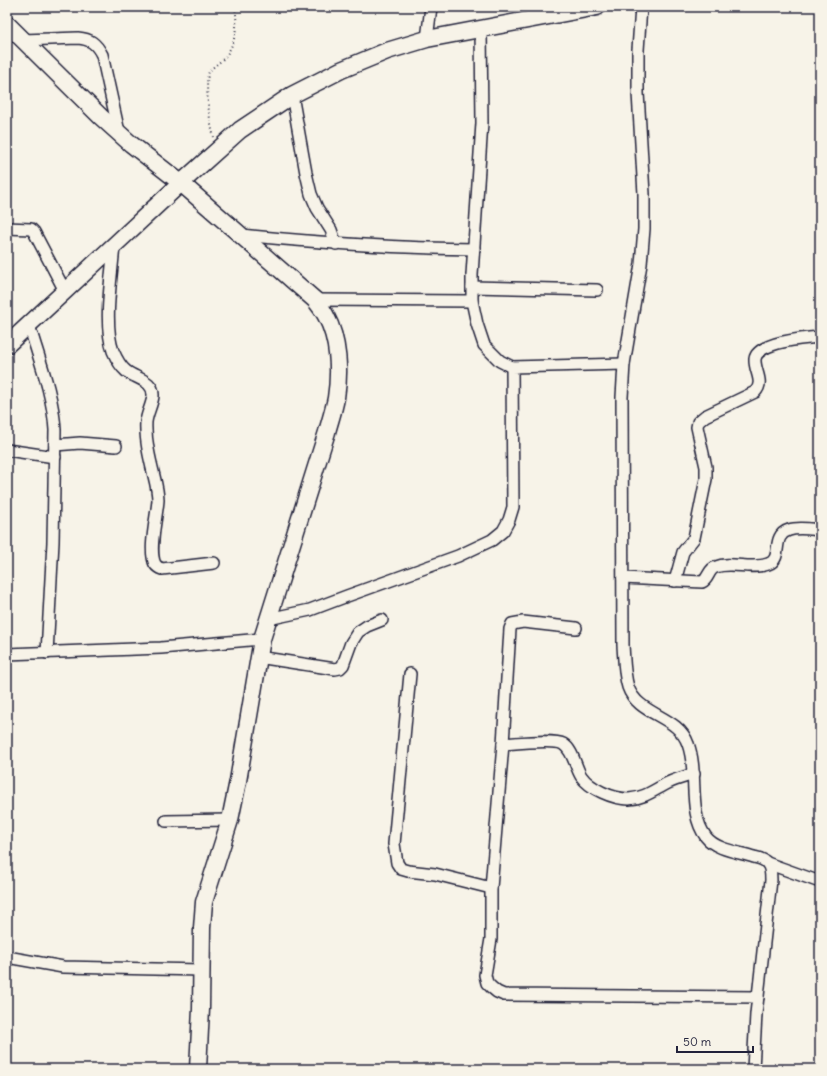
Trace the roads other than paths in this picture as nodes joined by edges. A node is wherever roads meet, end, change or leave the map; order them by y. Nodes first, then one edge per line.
1 (431, 7) edge
2 (596, 7) edge
3 (641, 7) edge
4 (544, 12) edge
5 (7, 24) edge
6 (481, 30) junction
7 (427, 39) junction
8 (23, 40) junction
9 (292, 95) junction
10 (119, 132) junction
11 (181, 183) junction
12 (7, 228) edge
13 (241, 235) junction
14 (336, 244) junction
15 (114, 245) junction
16 (474, 249) junction
17 (472, 287) junction
18 (597, 290) dead end
19 (65, 291) junction
20 (315, 300) junction
21 (472, 301) junction
22 (28, 325) junction
23 (820, 337) edge
24 (7, 345) edge
25 (624, 364) junction
26 (512, 367) junction
27 (55, 445) junction
28 (116, 446) dead end
29 (7, 450) edge
30 (55, 457) junction
31 (820, 530) edge
32 (214, 563) dead end
33 (623, 578) junction
34 (675, 581) junction
35 (268, 619) junction
36 (382, 620) dead end
37 (576, 628) dead end
38 (262, 639) junction
39 (47, 652) junction
40 (7, 654) edge
41 (258, 657) junction
42 (410, 674) dead end
43 (503, 744) junction
44 (694, 774) junction
45 (230, 820) junction
46 (166, 821) dead end
47 (768, 863) junction
48 (820, 882) edge
49 (491, 888) junction
50 (7, 958) edge
51 (201, 970) junction
52 (758, 997) junction
53 (198, 1069) edge
54 (752, 1069) edge

1 - 7 street
2 - 4 street
3 - 25 street
4 - 6 street
5 - 8 street
6 - 7 street
6 - 16 street
7 - 9 street
8 - 10 street
8 - 10 street
9 - 11 street
9 - 14 street
10 - 11 street
11 - 13 street
11 - 15 street
12 - 19 street
13 - 14 street
13 - 20 street
14 - 16 street
15 - 19 street
15 - 32 street
16 - 17 street
17 - 18 street
17 - 21 street
19 - 22 street
20 - 21 street
20 - 35 street
21 - 26 street
22 - 24 street
22 - 27 street
23 - 34 street
25 - 26 street
25 - 33 street
26 - 35 street
27 - 28 street
27 - 30 street
29 - 30 street
30 - 39 street
31 - 34 street
33 - 34 street
33 - 44 street
35 - 38 street
36 - 41 street
37 - 43 street
38 - 39 street
38 - 41 street
39 - 40 street
41 - 45 street
42 - 49 street
43 - 44 street
43 - 49 street
44 - 47 street
45 - 46 street
45 - 51 street
47 - 48 street
47 - 52 street
49 - 52 street
50 - 51 street
51 - 53 street
52 - 54 street

